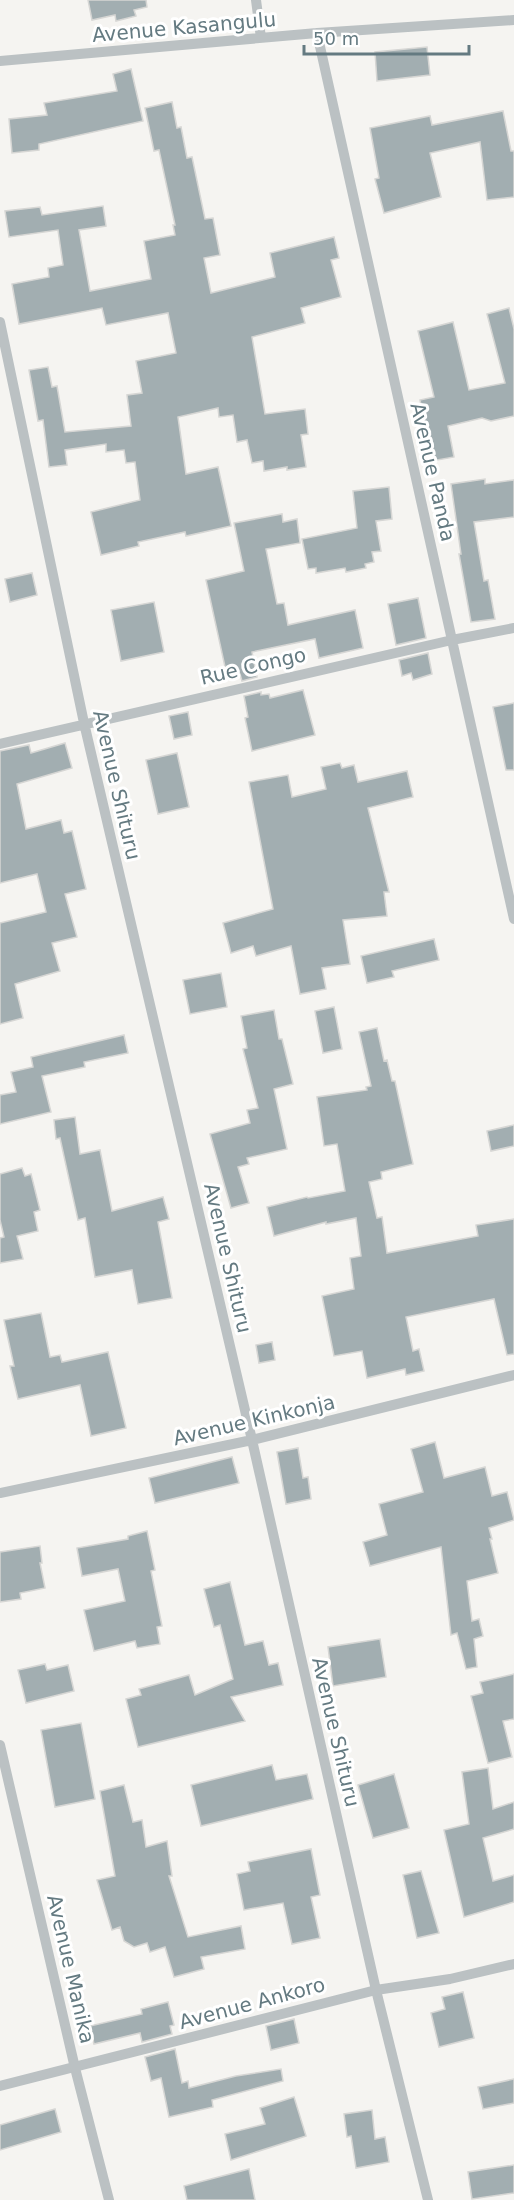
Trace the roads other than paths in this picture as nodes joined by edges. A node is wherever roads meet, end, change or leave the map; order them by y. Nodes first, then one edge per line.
1 (256, 0) edge
2 (514, 20) edge
3 (316, 33) junction
4 (261, 38) junction
5 (0, 61) edge
6 (0, 322) edge
7 (514, 628) edge
8 (452, 640) junction
9 (84, 723) junction
10 (0, 744) edge
11 (514, 919) edge
12 (514, 1375) edge
13 (252, 1440) junction
14 (0, 1493) edge
15 (0, 1745) edge
16 (514, 1964) edge
17 (376, 1990) junction
18 (75, 2068) junction
19 (0, 2086) edge
20 (109, 2200) edge
21 (428, 2200) edge

1 - 4 street
2 - 3 street, Avenue Kasangulu
3 - 4 street, Avenue Kasangulu
3 - 8 street, Avenue Panda
4 - 5 street, Avenue Kasangulu
6 - 9 street, Avenue Shituru
7 - 8 street, Rue Congo
8 - 9 street, Rue Congo
8 - 11 street, Avenue Panda
9 - 10 street, Rue Congo
9 - 13 street, Avenue Shituru
12 - 13 street, Avenue Kinkonja
13 - 14 street, Avenue Kinkonja
13 - 17 street, Avenue Shituru
15 - 18 street, Avenue Manika
16 - 17 street, Avenue Ankoro
17 - 18 street, Avenue Ankoro
17 - 21 street, Avenue Shituru
18 - 19 street, Avenue Ankoro
18 - 20 street, Avenue Manika

